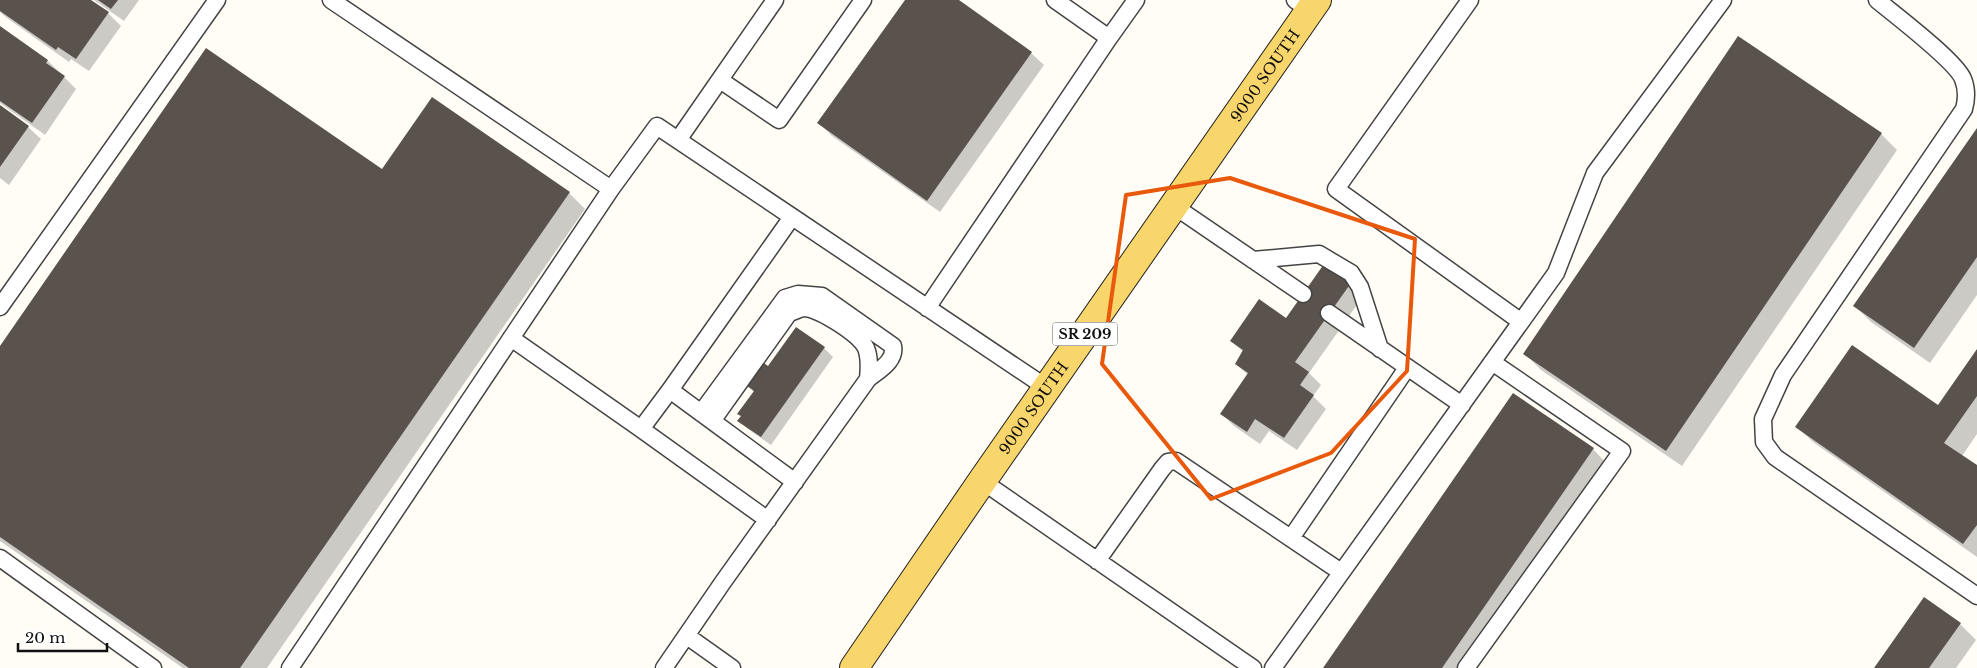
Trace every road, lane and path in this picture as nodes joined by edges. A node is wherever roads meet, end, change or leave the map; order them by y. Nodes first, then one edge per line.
1 (217, 0) edge
2 (331, 0) edge
3 (775, 0) edge
4 (863, 0) edge
5 (1055, 0) edge
6 (1136, 0) edge
7 (1470, 0) edge
8 (1724, 0) edge
9 (1877, 0) edge
10 (1307, 3) edge
11 (1109, 38) junction
12 (720, 80) junction
13 (678, 140) junction
14 (611, 189) junction
15 (1174, 206) junction
16 (792, 217) junction
17 (1253, 260) junction
18 (1303, 294) dead end
19 (0, 307) edge
20 (927, 308) junction
21 (1329, 313) dead end
22 (1520, 321) junction
23 (512, 338) junction
24 (1380, 349) junction
25 (1492, 362) junction
26 (1407, 368) junction
27 (868, 380) junction
28 (1047, 388) junction
29 (670, 390) junction
30 (1462, 405) junction
31 (706, 417) junction
32 (641, 429) junction
33 (982, 481) junction
34 (795, 482) junction
35 (768, 520) junction
36 (1291, 538) junction
37 (0, 558) edge
38 (1097, 561) junction
39 (1341, 572) junction
40 (1977, 596) edge
41 (687, 636) junction
42 (154, 668) edge
43 (290, 668) edge
44 (664, 668) edge
45 (732, 668) edge
46 (854, 668) edge
47 (1253, 668) edge
48 (1273, 668) edge
49 (1466, 668) edge

1 - 19 lane
2 - 14 lane
3 - 12 lane
4 - 12 lane
5 - 11 lane
6 - 11 lane
7 - 22 lane
8 - 22 lane
9 - 40 lane
10 - 15 main road, 9000 SOUTH / SR 209
11 - 20 lane
12 - 13 lane
13 - 14 lane
13 - 16 lane
14 - 23 lane
15 - 17 lane
15 - 28 main road, 9000 SOUTH / SR 209
16 - 20 lane
16 - 29 lane
17 - 18 lane
17 - 24 lane
20 - 28 lane
21 - 24 lane
22 - 25 lane
23 - 32 lane
23 - 43 lane
24 - 26 lane
25 - 30 lane
25 - 49 lane
26 - 30 lane
26 - 36 lane
27 - 31 lane
27 - 31 lane
27 - 34 lane
28 - 33 main road, 9000 SOUTH / SR 209
29 - 31 lane
29 - 32 lane
30 - 39 lane
31 - 34 lane
32 - 35 lane
33 - 38 lane
33 - 46 main road, 9000 SOUTH / SR 209
34 - 35 lane
35 - 41 lane
36 - 38 lane
36 - 39 lane
37 - 42 lane
38 - 47 lane
39 - 48 lane
41 - 44 lane
41 - 45 lane

